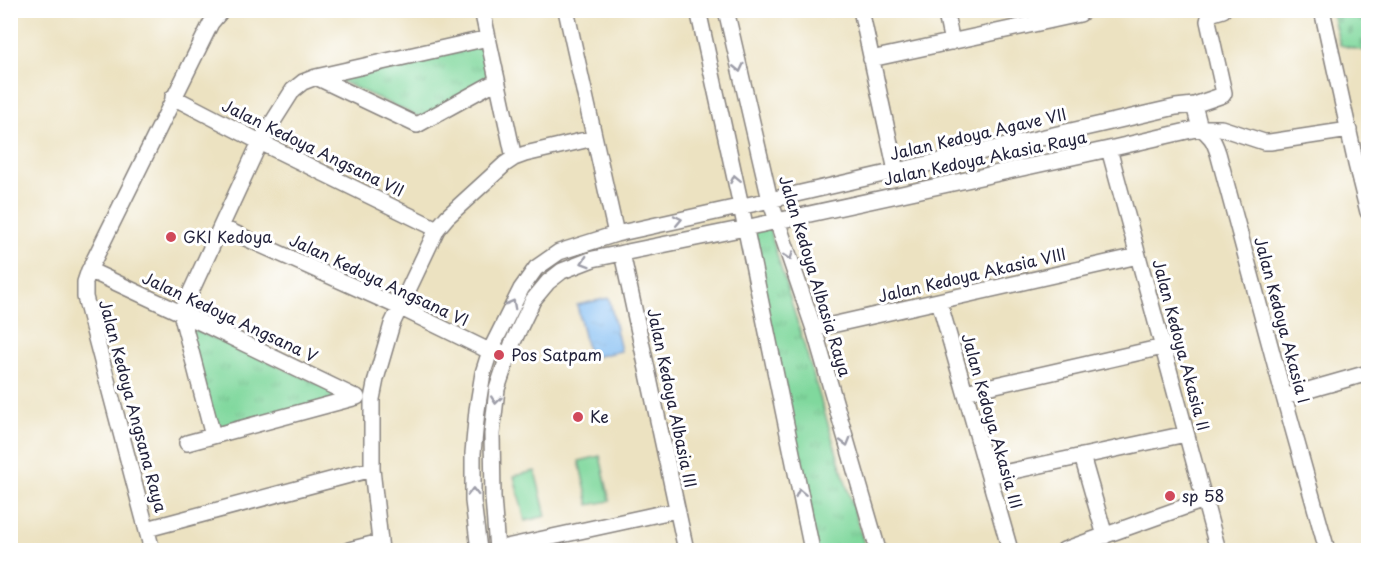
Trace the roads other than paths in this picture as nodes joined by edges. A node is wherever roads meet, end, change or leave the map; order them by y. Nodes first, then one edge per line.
1 (222, 10) edge
2 (482, 10) edge
3 (566, 10) edge
4 (698, 10) edge
5 (726, 10) edge
6 (861, 10) edge
7 (945, 10) edge
8 (1085, 10) edge
9 (1223, 10) edge
10 (1322, 10) edge
11 (488, 38) junction
12 (952, 42) junction
13 (871, 59) junction
14 (316, 77) junction
15 (497, 81) junction
16 (173, 98) junction
17 (1194, 105) junction
18 (1200, 128) junction
19 (1349, 130) junction
20 (594, 138) junction
21 (260, 142) junction
22 (1109, 149) junction
23 (514, 158) junction
24 (896, 171) junction
25 (770, 200) junction
26 (741, 206) junction
27 (1368, 212) edge
28 (777, 221) junction
29 (221, 227) junction
30 (745, 228) junction
31 (437, 229) junction
32 (616, 234) junction
33 (622, 253) junction
34 (1138, 256) junction
35 (91, 267) junction
36 (939, 301) junction
37 (399, 307) junction
38 (182, 313) junction
39 (814, 329) junction
40 (1163, 347) junction
41 (490, 351) junction
42 (507, 359) junction
43 (1368, 373) edge
44 (965, 392) junction
45 (355, 397) junction
46 (1284, 397) junction
47 (372, 399) junction
48 (1186, 434) junction
49 (213, 436) junction
50 (187, 443) dead end
51 (1082, 456) junction
52 (372, 469) junction
53 (989, 476) junction
54 (1204, 500) junction
55 (677, 510) junction
56 (147, 529) junction
57 (1105, 536) junction
58 (380, 546) edge
59 (153, 550) edge
60 (349, 550) edge
61 (478, 550) edge
62 (497, 550) edge
63 (686, 550) edge
64 (812, 550) edge
65 (878, 550) edge
66 (1010, 550) edge
67 (1064, 550) edge
68 (1218, 550) edge
69 (1327, 550) edge

1 - 16 street, Jalan Kedoya Angsana Raya
2 - 11 street
3 - 20 street
26 -> 4 street
5 -> 25 street, Jalan Kedoya Albasia Raya
6 - 13 street
7 - 12 street
8 - 12 street
9 - 17 street, Jalan Kedoya Agave VII
10 - 19 street
11 - 14 street
11 - 15 street
12 - 13 street
13 - 24 street
14 - 15 street
14 - 21 street
15 - 23 street
16 - 21 street, Jalan Kedoya Angsana VII
16 - 35 street, Jalan Kedoya Angsana Raya
17 - 18 street, Jalan Kedoya Akasia I
17 - 24 street, Jalan Kedoya Agave VII
18 - 19 street, Jalan Kedoya Akasia Raya
18 - 22 street, Jalan Kedoya Akasia Raya
18 - 46 street, Jalan Kedoya Akasia I
19 - 27 street
20 - 23 street
20 - 32 street
21 - 29 street
21 - 31 street, Jalan Kedoya Angsana VII
22 - 28 street, Jalan Kedoya Akasia Raya
22 - 34 street, Jalan Kedoya Akasia II
23 - 31 street
24 - 25 street, Jalan Kedoya Agave VII
25 - 26 street, Jalan Kedoya Agave VII
25 - 28 street, Jalan Kedoya Albasia Raya
26 - 30 street
32 -> 26 street, Jalan Kedoya Agave VII
28 - 30 street, Jalan Kedoya Akasia Raya
28 -> 39 street, Jalan Kedoya Albasia Raya
29 - 37 street, Jalan Kedoya Angsana VI
29 - 38 street
30 - 33 street, Jalan Kedoya Akasia Raya
64 -> 30 street
31 - 37 street
41 -> 32 street, Jalan Kedoya Agave VII
33 -> 42 street, Jalan Kedoya Akasia Raya
33 - 55 street, Jalan Kedoya Albasia III
34 - 36 street, Jalan Kedoya Akasia VIII
34 - 40 street, Jalan Kedoya Akasia II
35 - 38 street, Jalan Kedoya Angsana V
35 - 56 street, Jalan Kedoya Angsana Raya
36 - 39 street, Jalan Kedoya Akasia VIII
36 - 44 street, Jalan Kedoya Akasia III
37 - 41 street, Jalan Kedoya Angsana VI
37 - 47 street
38 - 45 street, Jalan Kedoya Angsana V
38 - 49 street
39 -> 65 street, Jalan Kedoya Albasia Raya
40 - 44 street
40 - 48 street, Jalan Kedoya Akasia II
41 - 42 street, Jalan Kedoya Angsana VI
61 -> 41 street, Jalan Kedoya Agave VII
42 -> 62 street, Jalan Kedoya Akasia Raya
43 - 46 street
44 - 53 street, Jalan Kedoya Akasia III
45 - 47 street
45 - 49 street
46 - 69 street, Jalan Kedoya Akasia I
47 - 52 street
48 - 51 street
48 - 54 street, Jalan Kedoya Akasia II
49 - 50 street
51 - 53 street
51 - 57 street
52 - 56 street
52 - 58 street
53 - 66 street, Jalan Kedoya Akasia III
54 - 57 street
54 - 68 street, Jalan Kedoya Akasia II
55 - 62 street
55 - 63 street, Jalan Kedoya Albasia III
56 - 59 street, Jalan Kedoya Angsana Raya
57 - 67 street
58 - 60 street

